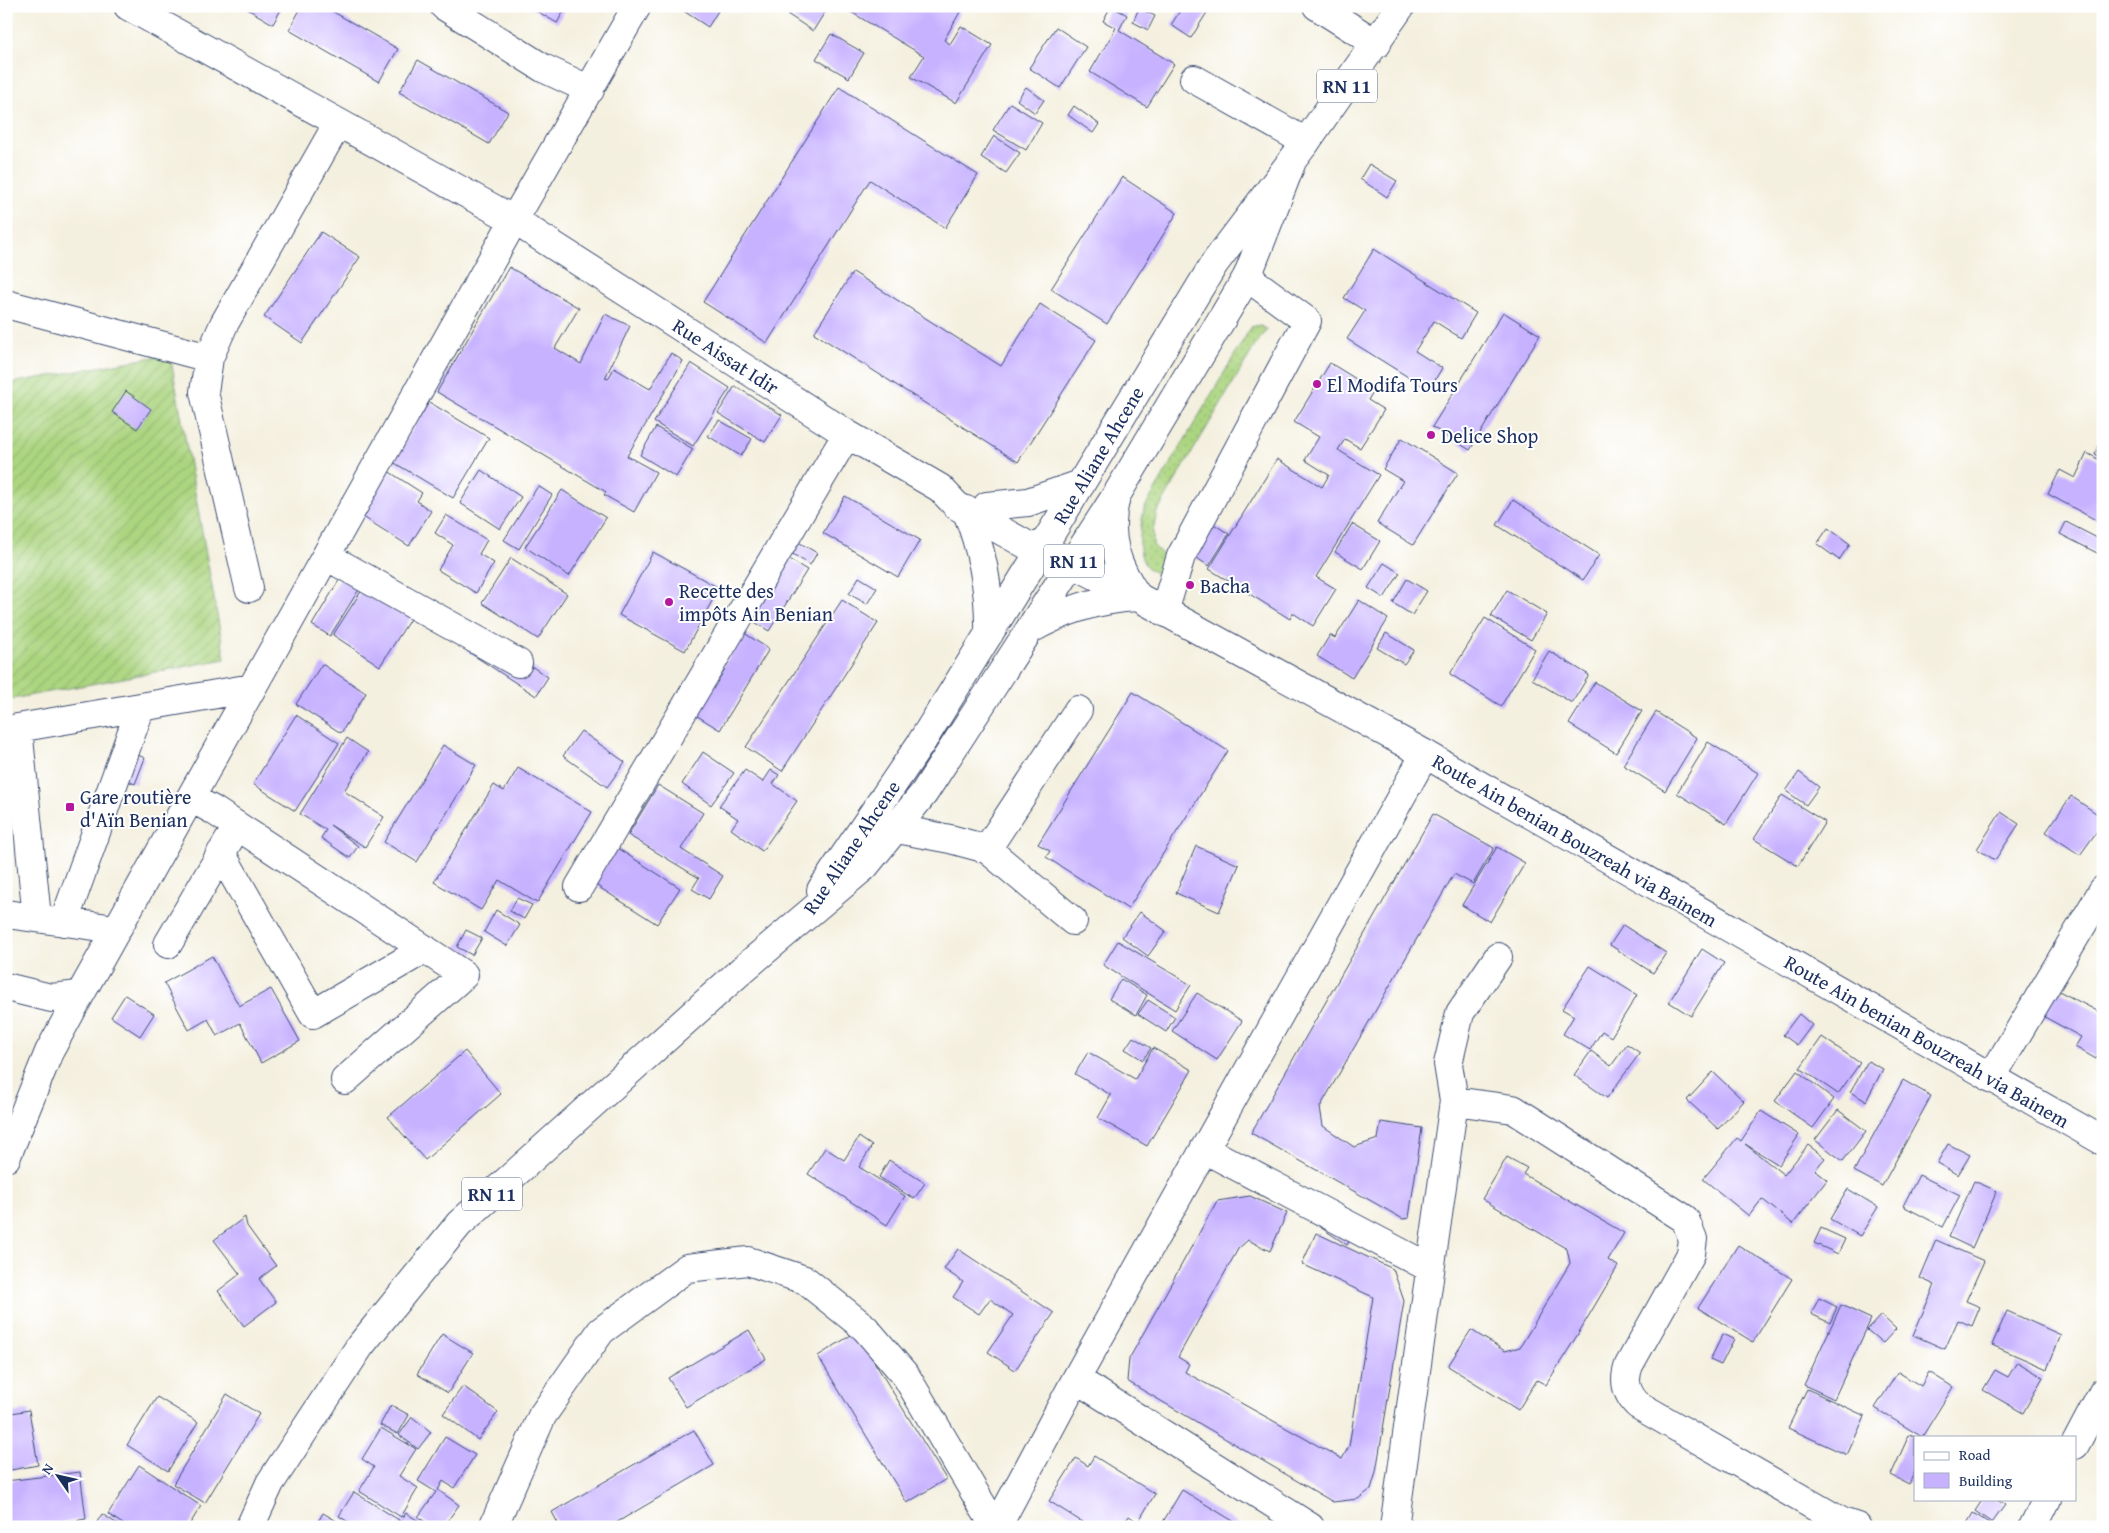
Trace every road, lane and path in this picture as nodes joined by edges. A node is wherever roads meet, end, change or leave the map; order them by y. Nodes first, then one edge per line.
1 (128, 6) edge
2 (444, 6) edge
3 (637, 6) edge
4 (1317, 6) edge
5 (1401, 6) edge
6 (1377, 44) junction
7 (1194, 79) dead end
8 (590, 90) junction
9 (338, 123) junction
10 (1299, 153) junction
11 (514, 220) junction
12 (1247, 277) junction
13 (6, 304) edge
14 (209, 358) junction
15 (847, 434) junction
16 (1081, 484) junction
17 (1117, 494) junction
18 (976, 508) junction
19 (1042, 548) junction
20 (326, 556) junction
21 (1072, 563) junction
22 (249, 588) dead end
23 (1138, 597) junction
24 (1164, 612) junction
25 (1028, 631) junction
26 (989, 634) junction
27 (518, 663) dead end
28 (252, 688) junction
29 (140, 709) junction
30 (1078, 710) dead end
31 (12, 729) edge
32 (1425, 754) junction
33 (191, 798) junction
34 (237, 825) junction
35 (897, 829) junction
36 (987, 849) junction
37 (221, 853) junction
38 (579, 886) dead end
39 (2103, 890) edge
40 (6, 914) edge
41 (37, 918) junction
42 (801, 919) junction
43 (1073, 921) dead end
44 (64, 922) junction
45 (116, 929) junction
46 (168, 944) dead end
47 (425, 948) junction
48 (1498, 957) dead end
49 (6, 987) edge
50 (80, 995) junction
51 (49, 1052) junction
52 (1991, 1078) junction
53 (345, 1080) dead end
54 (1454, 1101) junction
55 (6, 1106) edge
56 (2103, 1141) edge
57 (1204, 1149) junction
58 (6, 1158) edge
59 (1430, 1268) junction
60 (1076, 1379) junction
61 (2103, 1392) edge
62 (2076, 1443) edge
63 (2046, 1500) edge
64 (250, 1527) edge
65 (493, 1527) edge
66 (996, 1527) edge
67 (1310, 1527) edge
68 (1394, 1527) edge
69 (1857, 1527) edge
70 (2033, 1527) edge

1 - 9 street, Rue Aissat Idir
2 - 8 street
3 - 8 street
4 - 6 street
5 - 6 street, Rue Aliane Ahcene / RN 11
6 - 10 street, Rue Aliane Ahcene / RN 11
7 - 10 street
8 - 11 street
9 - 11 street, Rue Aissat Idir
9 - 14 street
10 - 12 street, Rue Aliane Ahcene / RN 11
10 - 16 street, Rue Aliane Ahcene / RN 11
11 - 15 street, Rue Aissat Idir
11 - 20 street
12 - 17 street, Rue Aliane Ahcene / RN 11
12 - 24 street
13 - 14 street
14 - 22 street
15 - 18 street, Rue Aissat Idir
15 - 38 street
16 - 18 street
16 - 19 street, Rue Aliane Ahcene / RN 11
17 - 21 street, Rue Aliane Ahcene / RN 11
17 - 23 street
18 - 19 street, Route Ain benian Bouzreah via Bainem
18 - 26 street
19 - 21 street, Route Ain benian Bouzreah via Bainem
19 - 26 street, Rue Aliane Ahcene / RN 11
20 - 27 street
20 - 28 street
21 - 23 street, Route Ain benian Bouzreah via Bainem
21 - 25 street, Rue Aliane Ahcene / RN 11
23 - 24 street, Route Ain benian Bouzreah via Bainem
23 - 25 street
24 - 32 street, Route Ain benian Bouzreah via Bainem
25 - 35 street, Rue Aliane Ahcene / RN 11
26 - 42 street, Rue Aliane Ahcene / RN 11
28 - 29 street
28 - 33 street
29 - 31 street
29 - 44 street
30 - 36 street
31 - 41 street
32 - 52 street, Route Ain benian Bouzreah via Bainem
32 - 57 street
33 - 34 street
33 - 45 street
34 - 37 street
34 - 47 street
35 - 36 street
35 - 42 street, Rue Aliane Ahcene / RN 11
36 - 43 street
37 - 46 street
37 - 47 street
39 - 52 street
40 - 41 street
41 - 44 street
42 - 64 street, RN 11
44 - 45 street
45 - 50 street
47 - 53 street
48 - 54 street
49 - 50 street
50 - 51 street
51 - 55 street
51 - 58 street
52 - 56 street, Route Ain benian Bouzreah via Bainem
54 - 59 street
54 - 69 street
57 - 59 street
57 - 60 street
59 - 68 street
60 - 66 street
60 - 67 street
61 - 62 street
63 - 70 street
65 - 66 street

